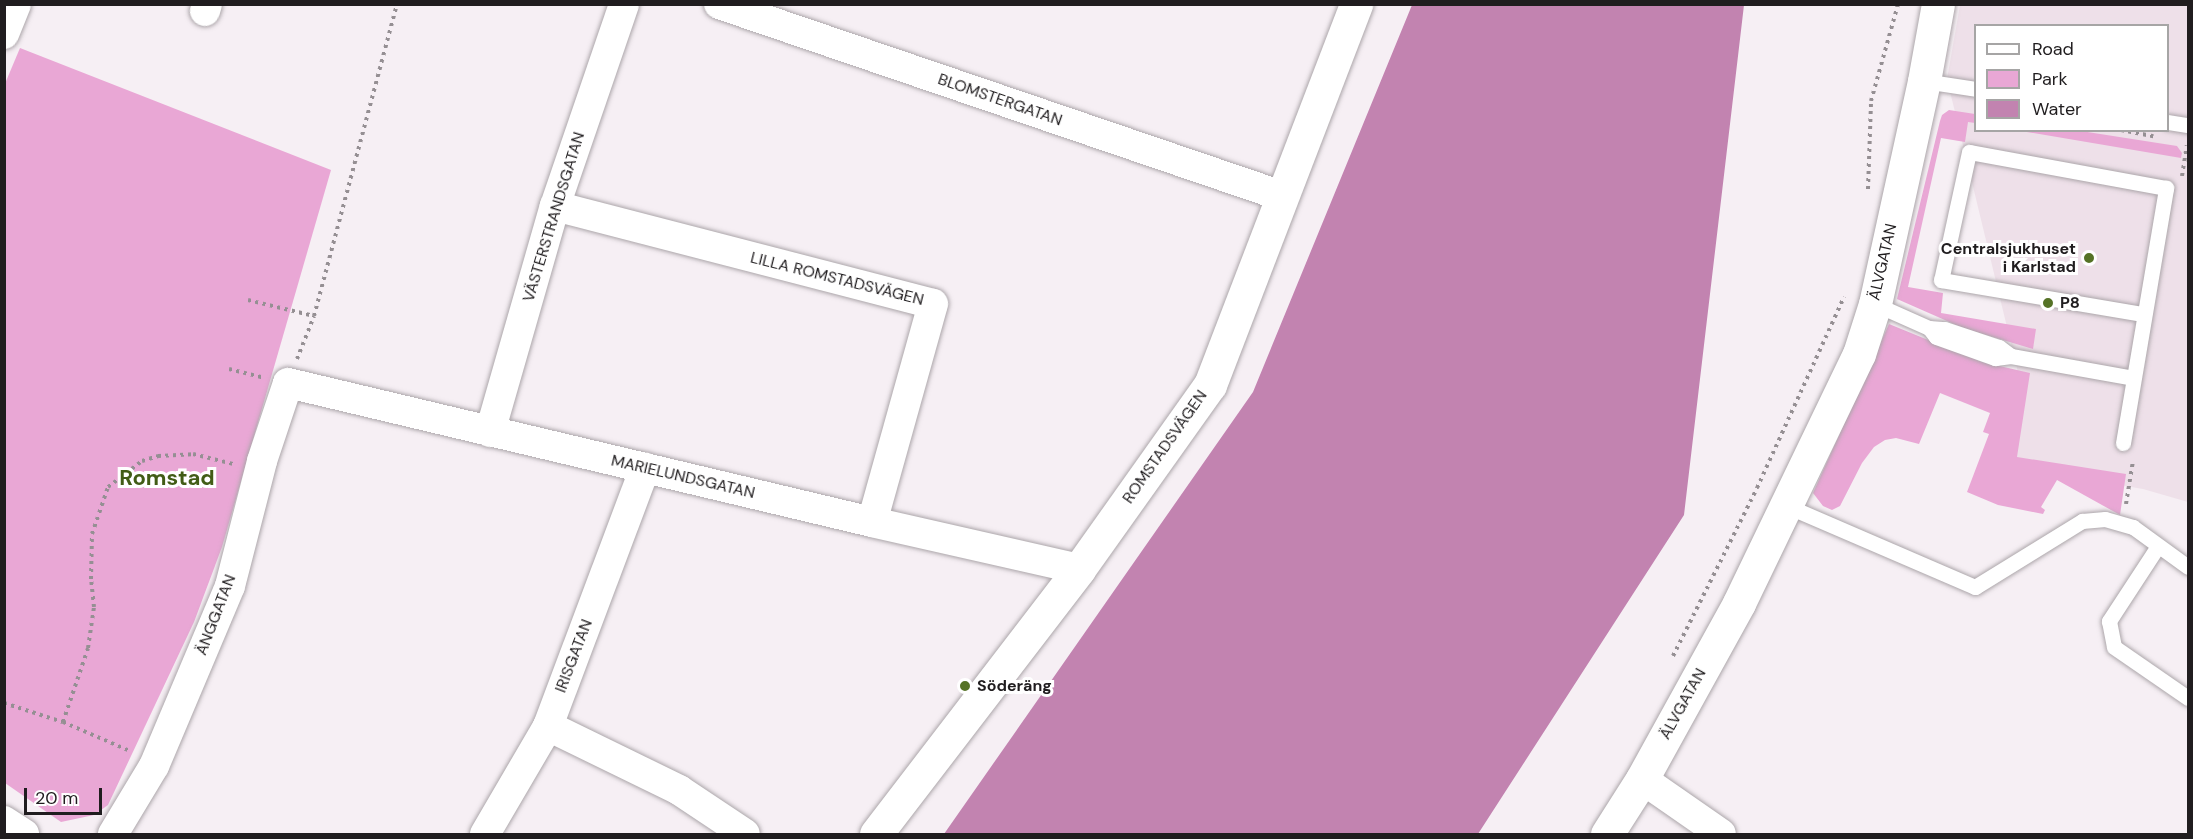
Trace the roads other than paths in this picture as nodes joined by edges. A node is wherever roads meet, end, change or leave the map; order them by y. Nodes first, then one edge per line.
1 (16, 4) edge
2 (624, 4) edge
3 (719, 4) edge
4 (1356, 4) edge
5 (1938, 4) edge
6 (4, 34) edge
7 (1924, 81) junction
8 (1974, 89) edge
9 (2169, 122) edge
10 (2188, 125) edge
11 (1282, 196) junction
12 (555, 206) junction
13 (1860, 300) junction
14 (2143, 314) junction
15 (2133, 378) junction
16 (288, 383) joint
17 (490, 432) junction
18 (2123, 443) dead end
19 (645, 468) junction
20 (1787, 506) junction
21 (872, 522) junction
22 (2158, 546) junction
23 (2188, 567) edge
24 (1079, 568) junction
25 (2188, 698) edge
26 (548, 726) junction
27 (1642, 779) junction
28 (4, 821) edge
29 (24, 834) edge
30 (113, 834) edge
31 (485, 834) edge
32 (745, 834) edge
33 (876, 834) edge
34 (1607, 834) edge
35 (1721, 834) edge

1 - 6 street
2 - 12 street, VÄSTERSTRANDSGATAN
3 - 11 street, BLOMSTERGATAN
4 - 11 street, ROMSTADSVÄGEN
5 - 7 street, ÄLVGATAN
7 - 8 lane
7 - 13 street, ÄLVGATAN
9 - 10 lane
11 - 24 street, ROMSTADSVÄGEN
12 - 17 street, VÄSTERSTRANDSGATAN
12 - 21 street, LILLA ROMSTADSVÄGEN
13 - 15 lane
13 - 20 street, ÄLVGATAN
14 - 14 lane
14 - 15 lane
15 - 18 lane
16 - 17 street, MARIELUNDSGATAN
16 - 30 street, ÄNGGATAN
17 - 19 street, MARIELUNDSGATAN
19 - 21 street, MARIELUNDSGATAN
19 - 26 street, IRISGATAN
20 - 22 lane
20 - 27 street, ÄLVGATAN
21 - 24 street, MARIELUNDSGATAN
22 - 23 lane
22 - 25 lane
24 - 33 street, ROMSTADSVÄGEN
26 - 31 street, IRISGATAN
26 - 32 street
27 - 34 street, ÄLVGATAN
27 - 35 street
28 - 29 street

